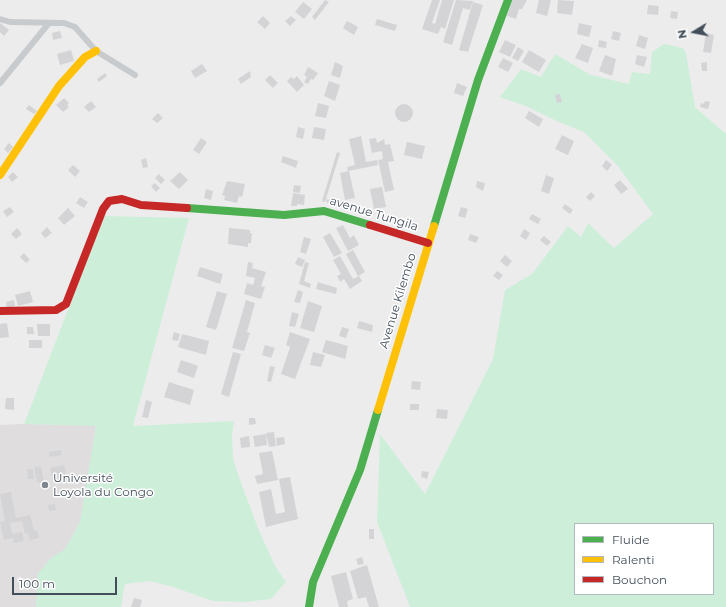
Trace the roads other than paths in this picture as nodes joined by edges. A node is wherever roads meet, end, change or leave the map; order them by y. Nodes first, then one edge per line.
1 (508, 0) edge
2 (0, 19) edge
3 (49, 23) junction
4 (96, 52) junction
5 (135, 75) dead end
6 (0, 83) edge
7 (0, 175) edge
8 (428, 243) junction
9 (0, 311) edge
10 (309, 607) edge

1 - 8 street, Avenue Kilembo
2 - 3 street
3 - 4 street
3 - 6 street
4 - 5 street
4 - 7 street
8 - 9 street, avenue Tungila
8 - 10 street, Avenue Kilembo

